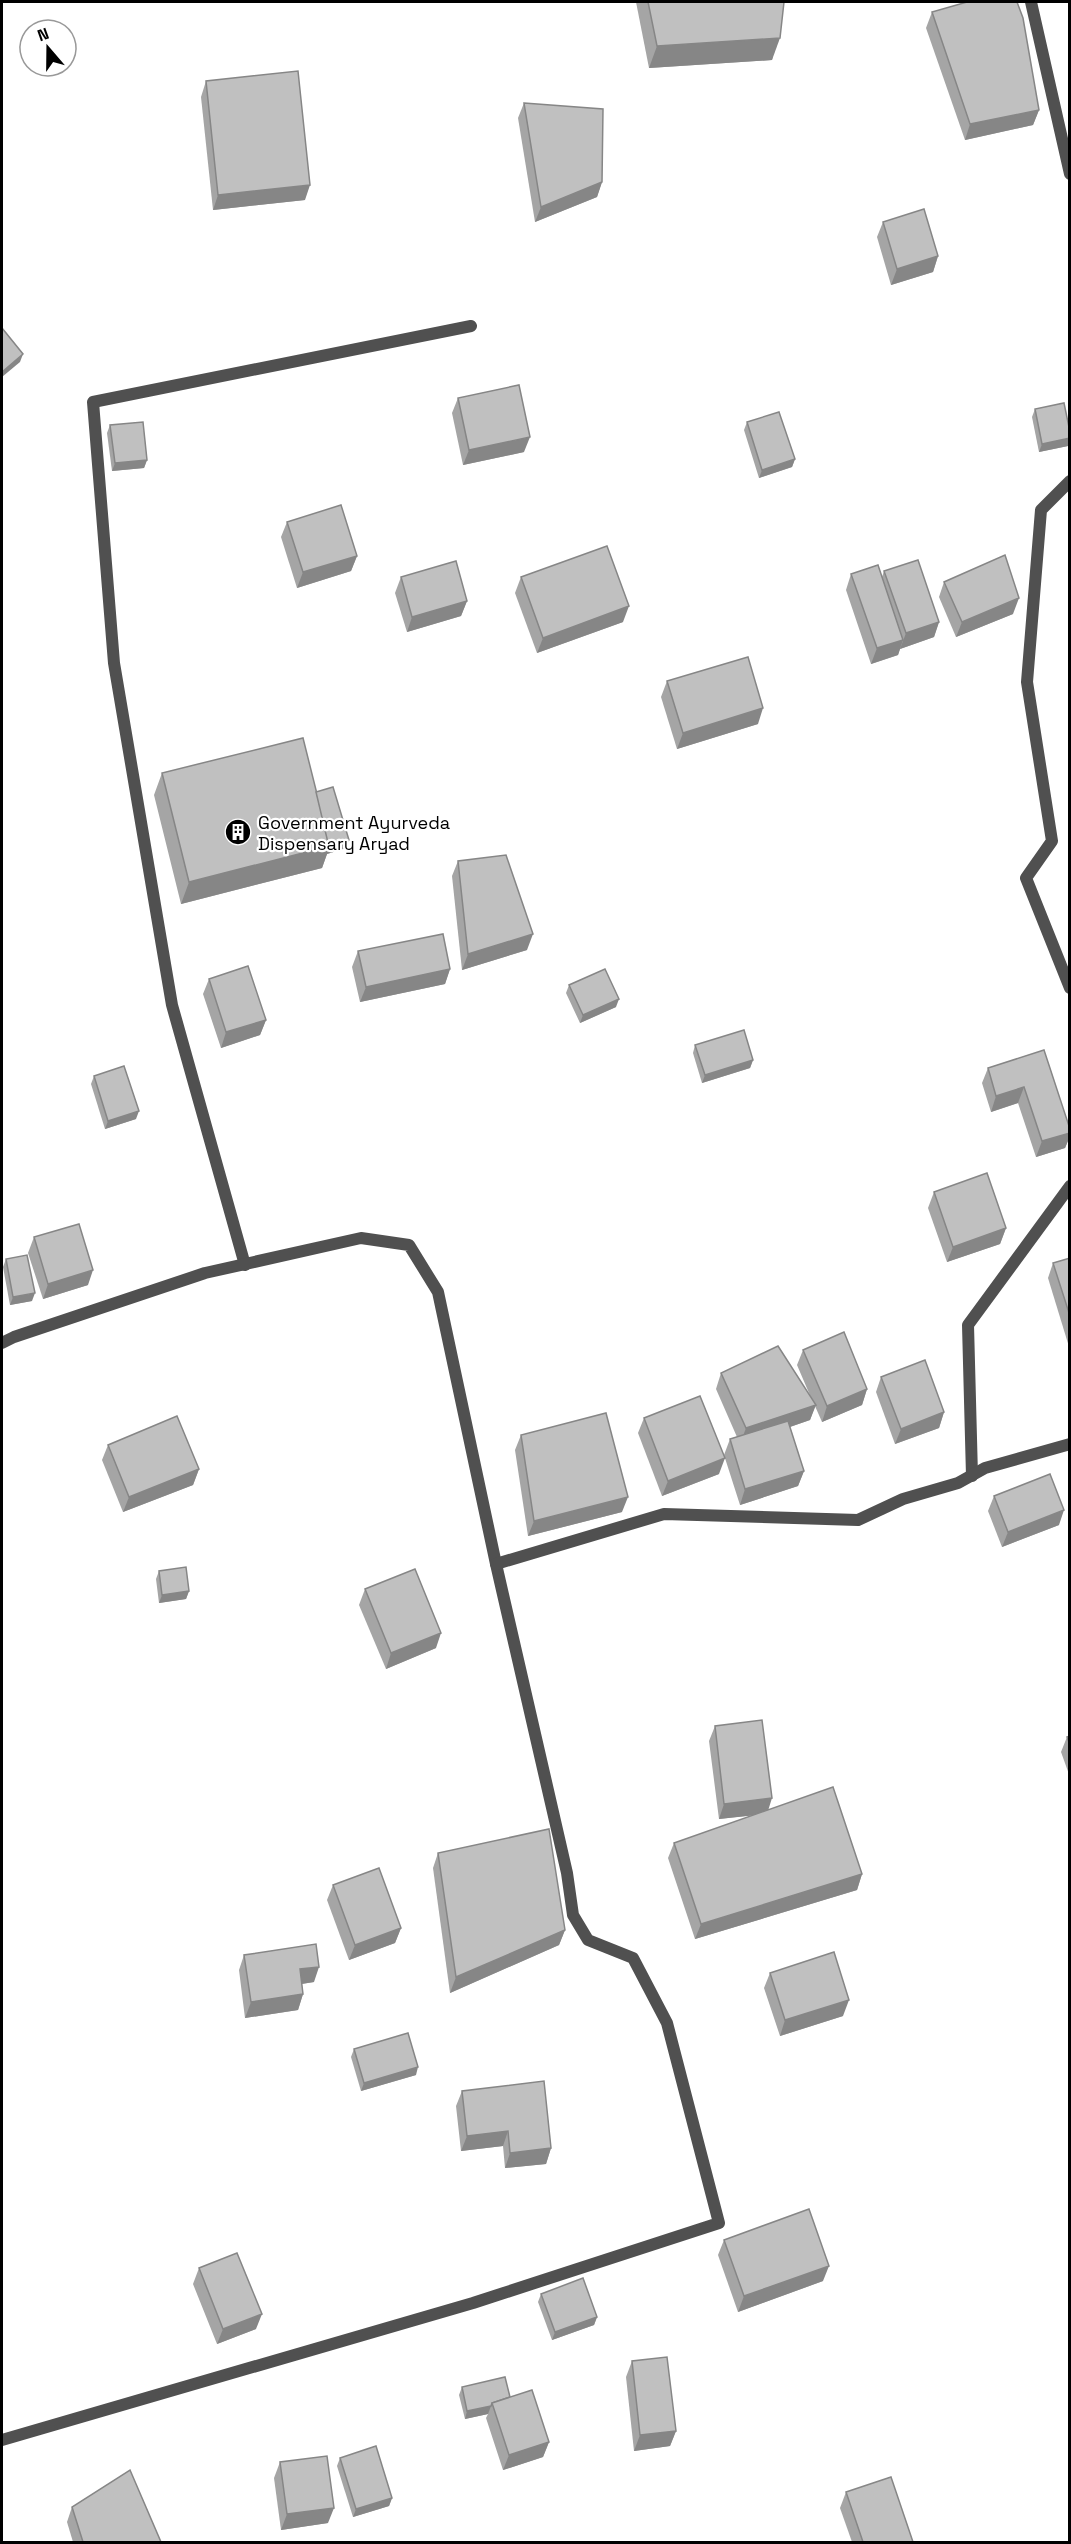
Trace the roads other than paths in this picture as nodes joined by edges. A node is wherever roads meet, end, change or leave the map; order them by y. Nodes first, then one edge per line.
1 (1031, 2) edge
2 (1070, 174) edge
3 (471, 326) dead end
4 (1070, 481) edge
5 (1070, 988) edge
6 (1070, 1186) edge
7 (245, 1264) junction
8 (2, 1343) edge
9 (1070, 1444) edge
10 (972, 1476) junction
11 (496, 1564) junction
12 (2, 2440) edge

1 - 2 street
3 - 7 street
4 - 5 street
6 - 10 street
7 - 8 street
7 - 11 street
9 - 10 street
10 - 11 street
11 - 12 street

